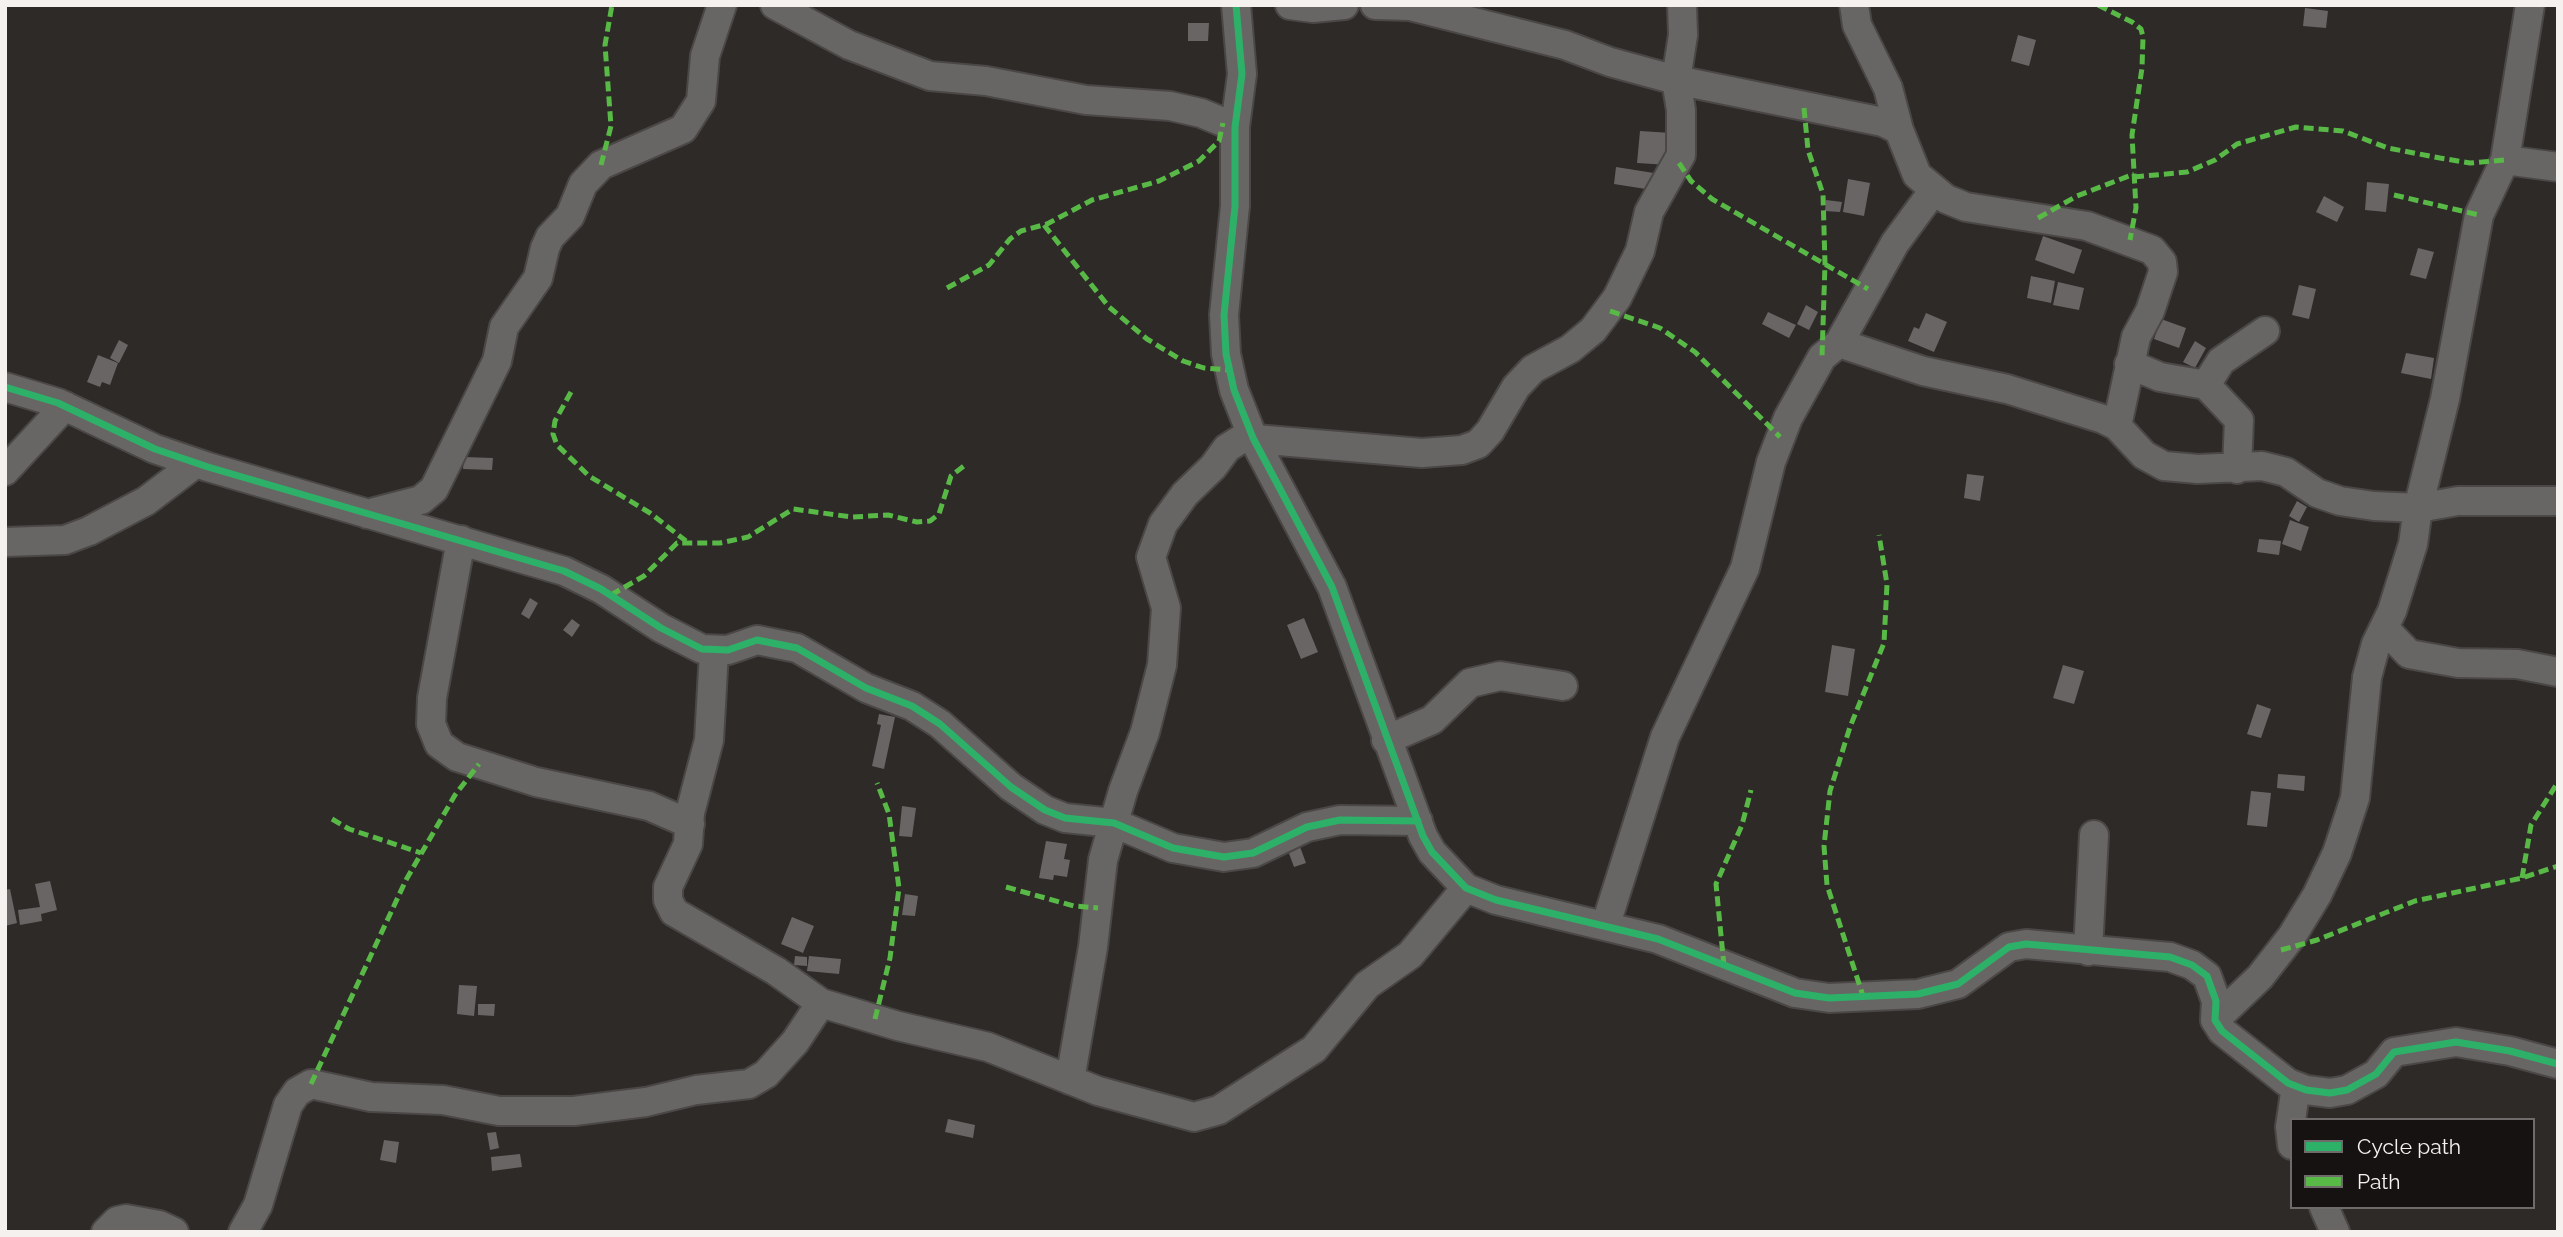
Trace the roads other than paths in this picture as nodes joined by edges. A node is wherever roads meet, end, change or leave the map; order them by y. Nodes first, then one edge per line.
1 (722, 5) edge
2 (775, 5) edge
3 (1236, 5) edge
4 (1290, 5) edge
5 (1344, 5) edge
6 (1376, 5) edge
7 (1682, 5) edge
8 (1854, 5) edge
9 (2530, 5) edge
10 (808, 16) edge
11 (1676, 80) junction
12 (1235, 127) junction
13 (1899, 130) junction
14 (2505, 160) junction
15 (2558, 167) edge
16 (1934, 190) junction
17 (2265, 331) dead end
18 (1839, 343) junction
19 (2129, 364) junction
20 (2206, 385) junction
21 (5, 387) edge
22 (65, 406) junction
23 (2117, 426) junction
24 (1253, 438) junction
25 (196, 463) junction
26 (2237, 469) junction
27 (5, 471) edge
28 (2558, 501) edge
29 (2418, 508) junction
30 (364, 515) junction
31 (461, 540) junction
32 (5, 542) edge
33 (2384, 628) junction
34 (714, 652) junction
35 (2558, 672) edge
36 (1563, 686) dead end
37 (1386, 740) junction
38 (1418, 821) junction
39 (1114, 823) junction
40 (690, 824) junction
41 (2094, 835) dead end
42 (1466, 888) junction
43 (1606, 924) junction
44 (2088, 951) junction
45 (821, 1003) junction
46 (2215, 1020) junction
47 (2558, 1064) edge
48 (1070, 1080) junction
49 (2296, 1086) junction
50 (2291, 1118) edge
51 (2325, 1209) edge
52 (106, 1232) edge
53 (174, 1232) edge
54 (243, 1232) edge
55 (2335, 1232) edge

1 - 30 street
2 - 10 street
3 - 12 street
4 - 5 street
6 - 11 street
7 - 11 street
8 - 13 street
9 - 14 street
10 - 12 street
11 - 13 street
11 - 24 street
12 - 24 street
13 - 16 street
14 - 15 street
14 - 29 street
16 - 18 street
16 - 19 street
17 - 20 street
18 - 23 street
18 - 43 street
19 - 20 street
19 - 23 street
20 - 26 street
21 - 22 street
22 - 25 street
22 - 27 street
23 - 26 street
24 - 37 street
24 - 39 street
25 - 30 street
25 - 32 street
26 - 29 street
28 - 29 street
29 - 33 street
30 - 31 street
31 - 34 street
31 - 40 street
33 - 35 street
33 - 46 street
34 - 39 street
34 - 40 street
36 - 37 street
37 - 38 street
38 - 39 street
38 - 42 street
39 - 48 street
40 - 45 street
41 - 44 street
42 - 43 street
42 - 48 street
43 - 44 street
44 - 46 street
45 - 48 street
45 - 54 street
46 - 49 street
47 - 49 street
49 - 50 street
51 - 55 street
52 - 53 street

